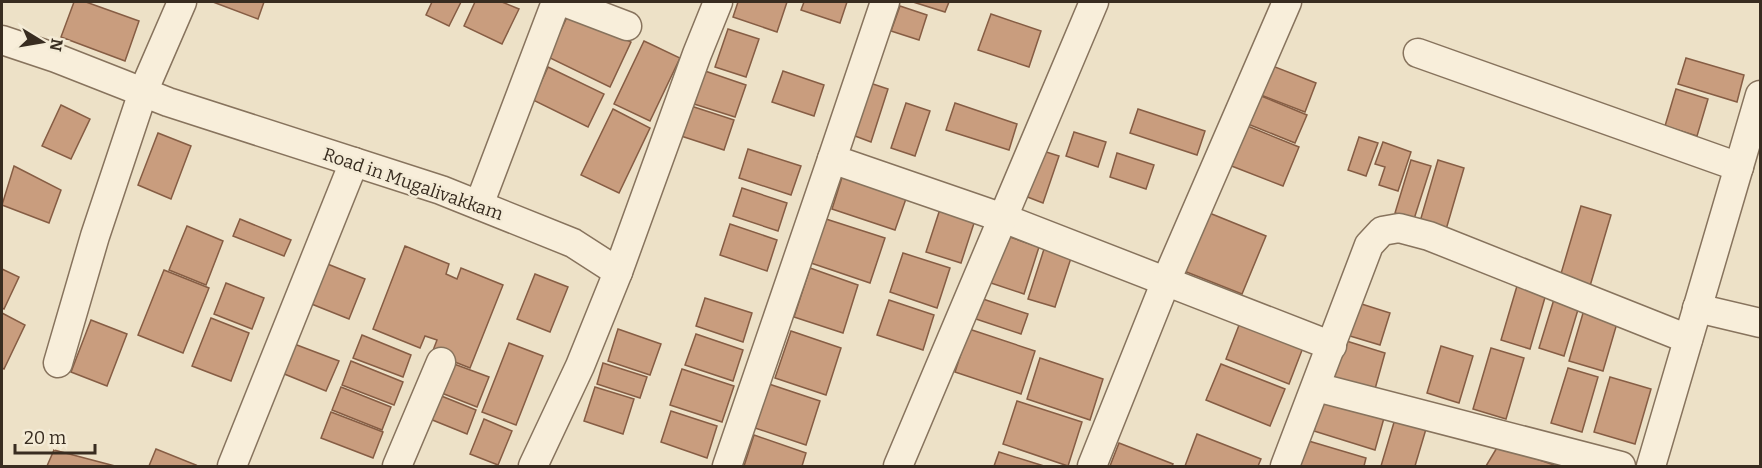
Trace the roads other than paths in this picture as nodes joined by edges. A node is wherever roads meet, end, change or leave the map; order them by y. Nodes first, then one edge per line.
1 (182, 2) edge
2 (556, 2) edge
3 (564, 2) edge
4 (718, 2) edge
5 (885, 2) edge
6 (1094, 2) edge
7 (1287, 2) edge
8 (627, 26) dead end
9 (2, 40) edge
10 (1418, 53) dead end
11 (143, 92) junction
12 (1761, 95) edge
13 (832, 159) junction
14 (354, 162) junction
15 (1739, 167) junction
16 (479, 205) junction
17 (1004, 218) junction
18 (618, 273) junction
19 (1166, 280) junction
20 (1697, 308) junction
21 (1761, 323) edge
22 (1688, 339) junction
23 (1332, 346) junction
24 (441, 362) dead end
25 (58, 363) dead end
26 (1316, 387) junction
27 (232, 466) edge
28 (397, 466) edge
29 (533, 466) edge
30 (727, 466) edge
31 (898, 466) edge
32 (1092, 466) edge
33 (1285, 466) edge
34 (1621, 466) edge
35 (1651, 466) edge

1 - 11 street
2 - 16 street
3 - 8 street
4 - 18 street
5 - 13 street
6 - 17 street
7 - 19 street
9 - 11 street, Road in Mugalivakkam
10 - 15 street
11 - 14 street, Road in Mugalivakkam
11 - 25 street
12 - 15 street
13 - 17 street
13 - 30 street
14 - 16 street, Road in Mugalivakkam
14 - 27 street
15 - 20 street
16 - 18 street, Road in Mugalivakkam
17 - 19 street
17 - 31 street
18 - 29 street
19 - 23 street
19 - 32 street
20 - 21 street
20 - 22 street
22 - 23 street
22 - 35 street
23 - 26 street
24 - 28 street
26 - 33 street
26 - 34 street

